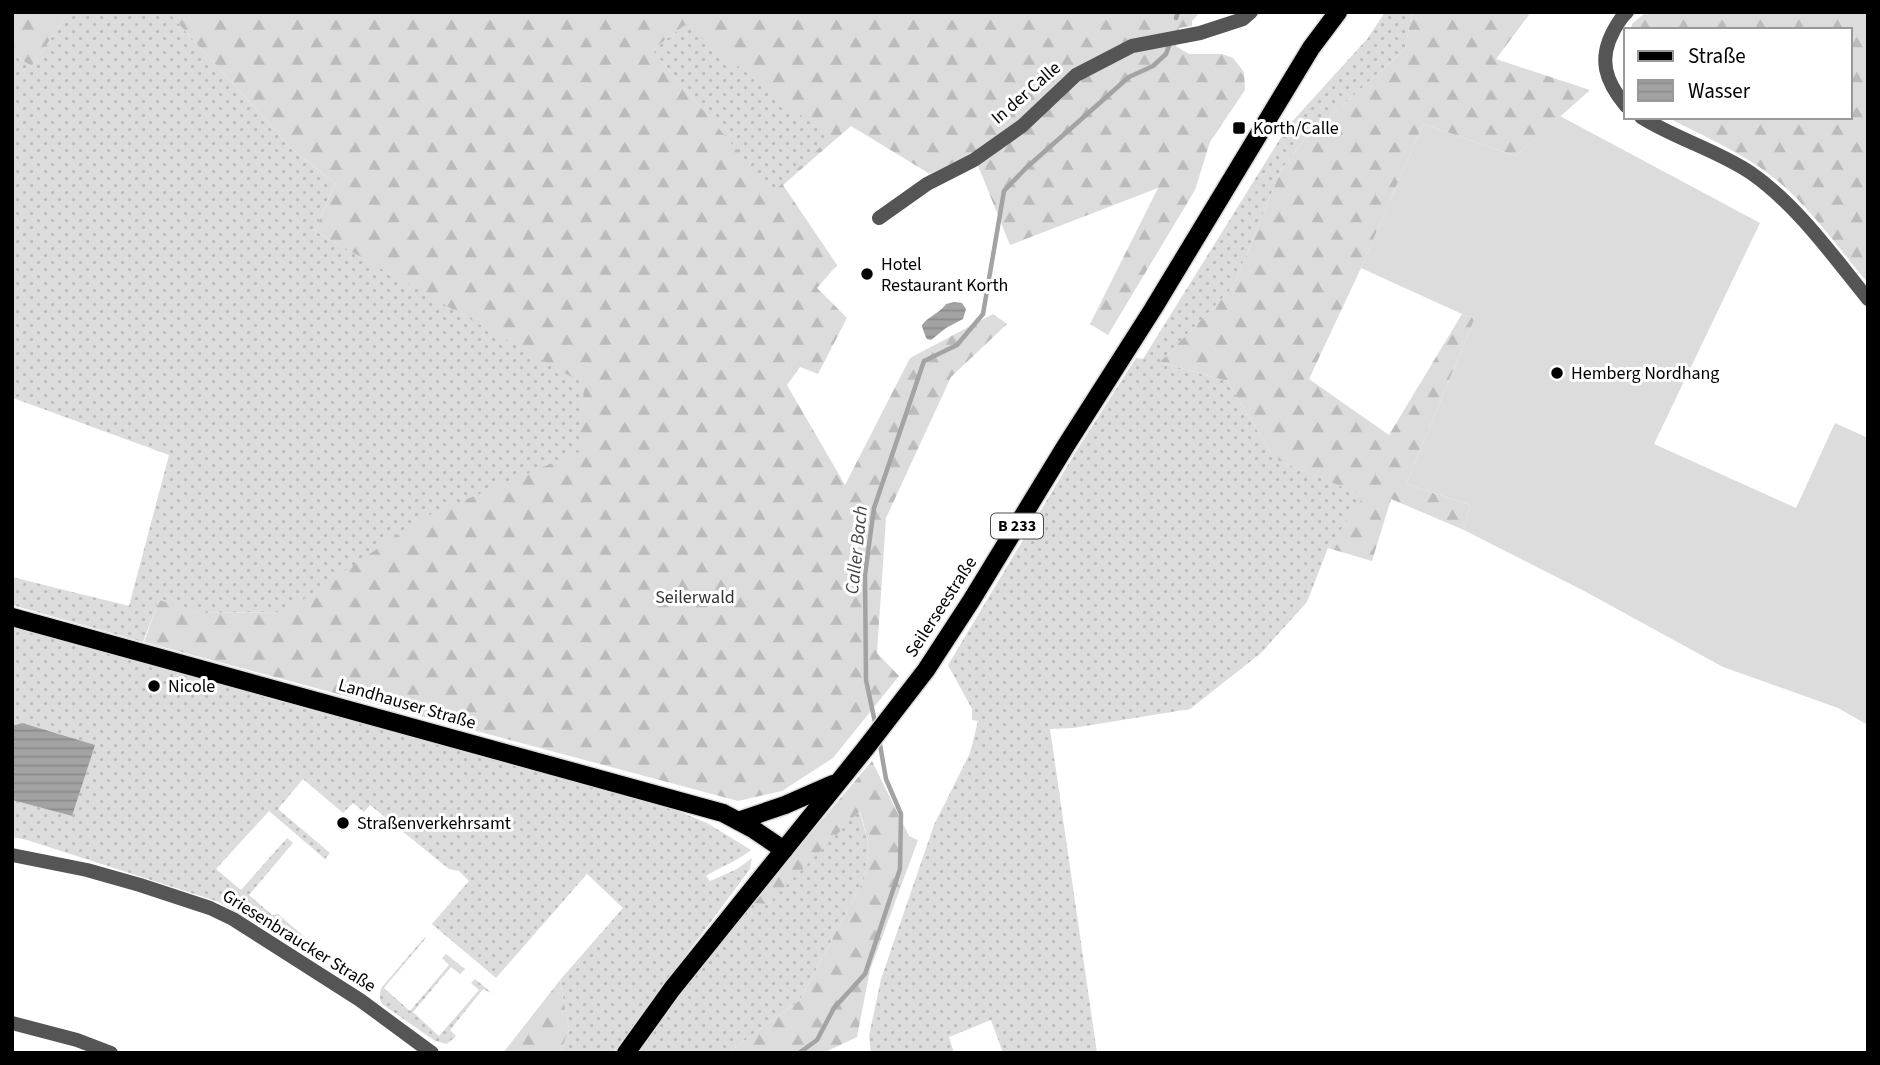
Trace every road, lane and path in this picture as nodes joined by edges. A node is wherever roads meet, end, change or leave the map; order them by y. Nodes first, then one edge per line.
1 (1251, 12) edge
2 (1338, 12) edge
3 (1627, 12) edge
4 (1624, 103) edge
5 (1645, 119) edge
6 (879, 218) dead end
7 (1868, 299) edge
8 (12, 617) edge
9 (836, 783) junction
10 (738, 821) junction
11 (784, 850) junction
12 (12, 855) edge
13 (12, 1023) edge
14 (111, 1053) edge
15 (432, 1053) edge
16 (626, 1053) edge

1 - 6 street, In der Calle
2 - 9 main road, Seilerseestraße / B 233
3 - 4 street
5 - 7 street
8 - 10 main road, Landhauser Straße
9 - 10 main road
9 - 11 main road, Seilerseestraße / B 233
10 - 11 main road, Landhauser Straße
11 - 16 main road, Seilerseestraße / B 233
12 - 15 street, Griesenbraucker Straße
13 - 14 street

